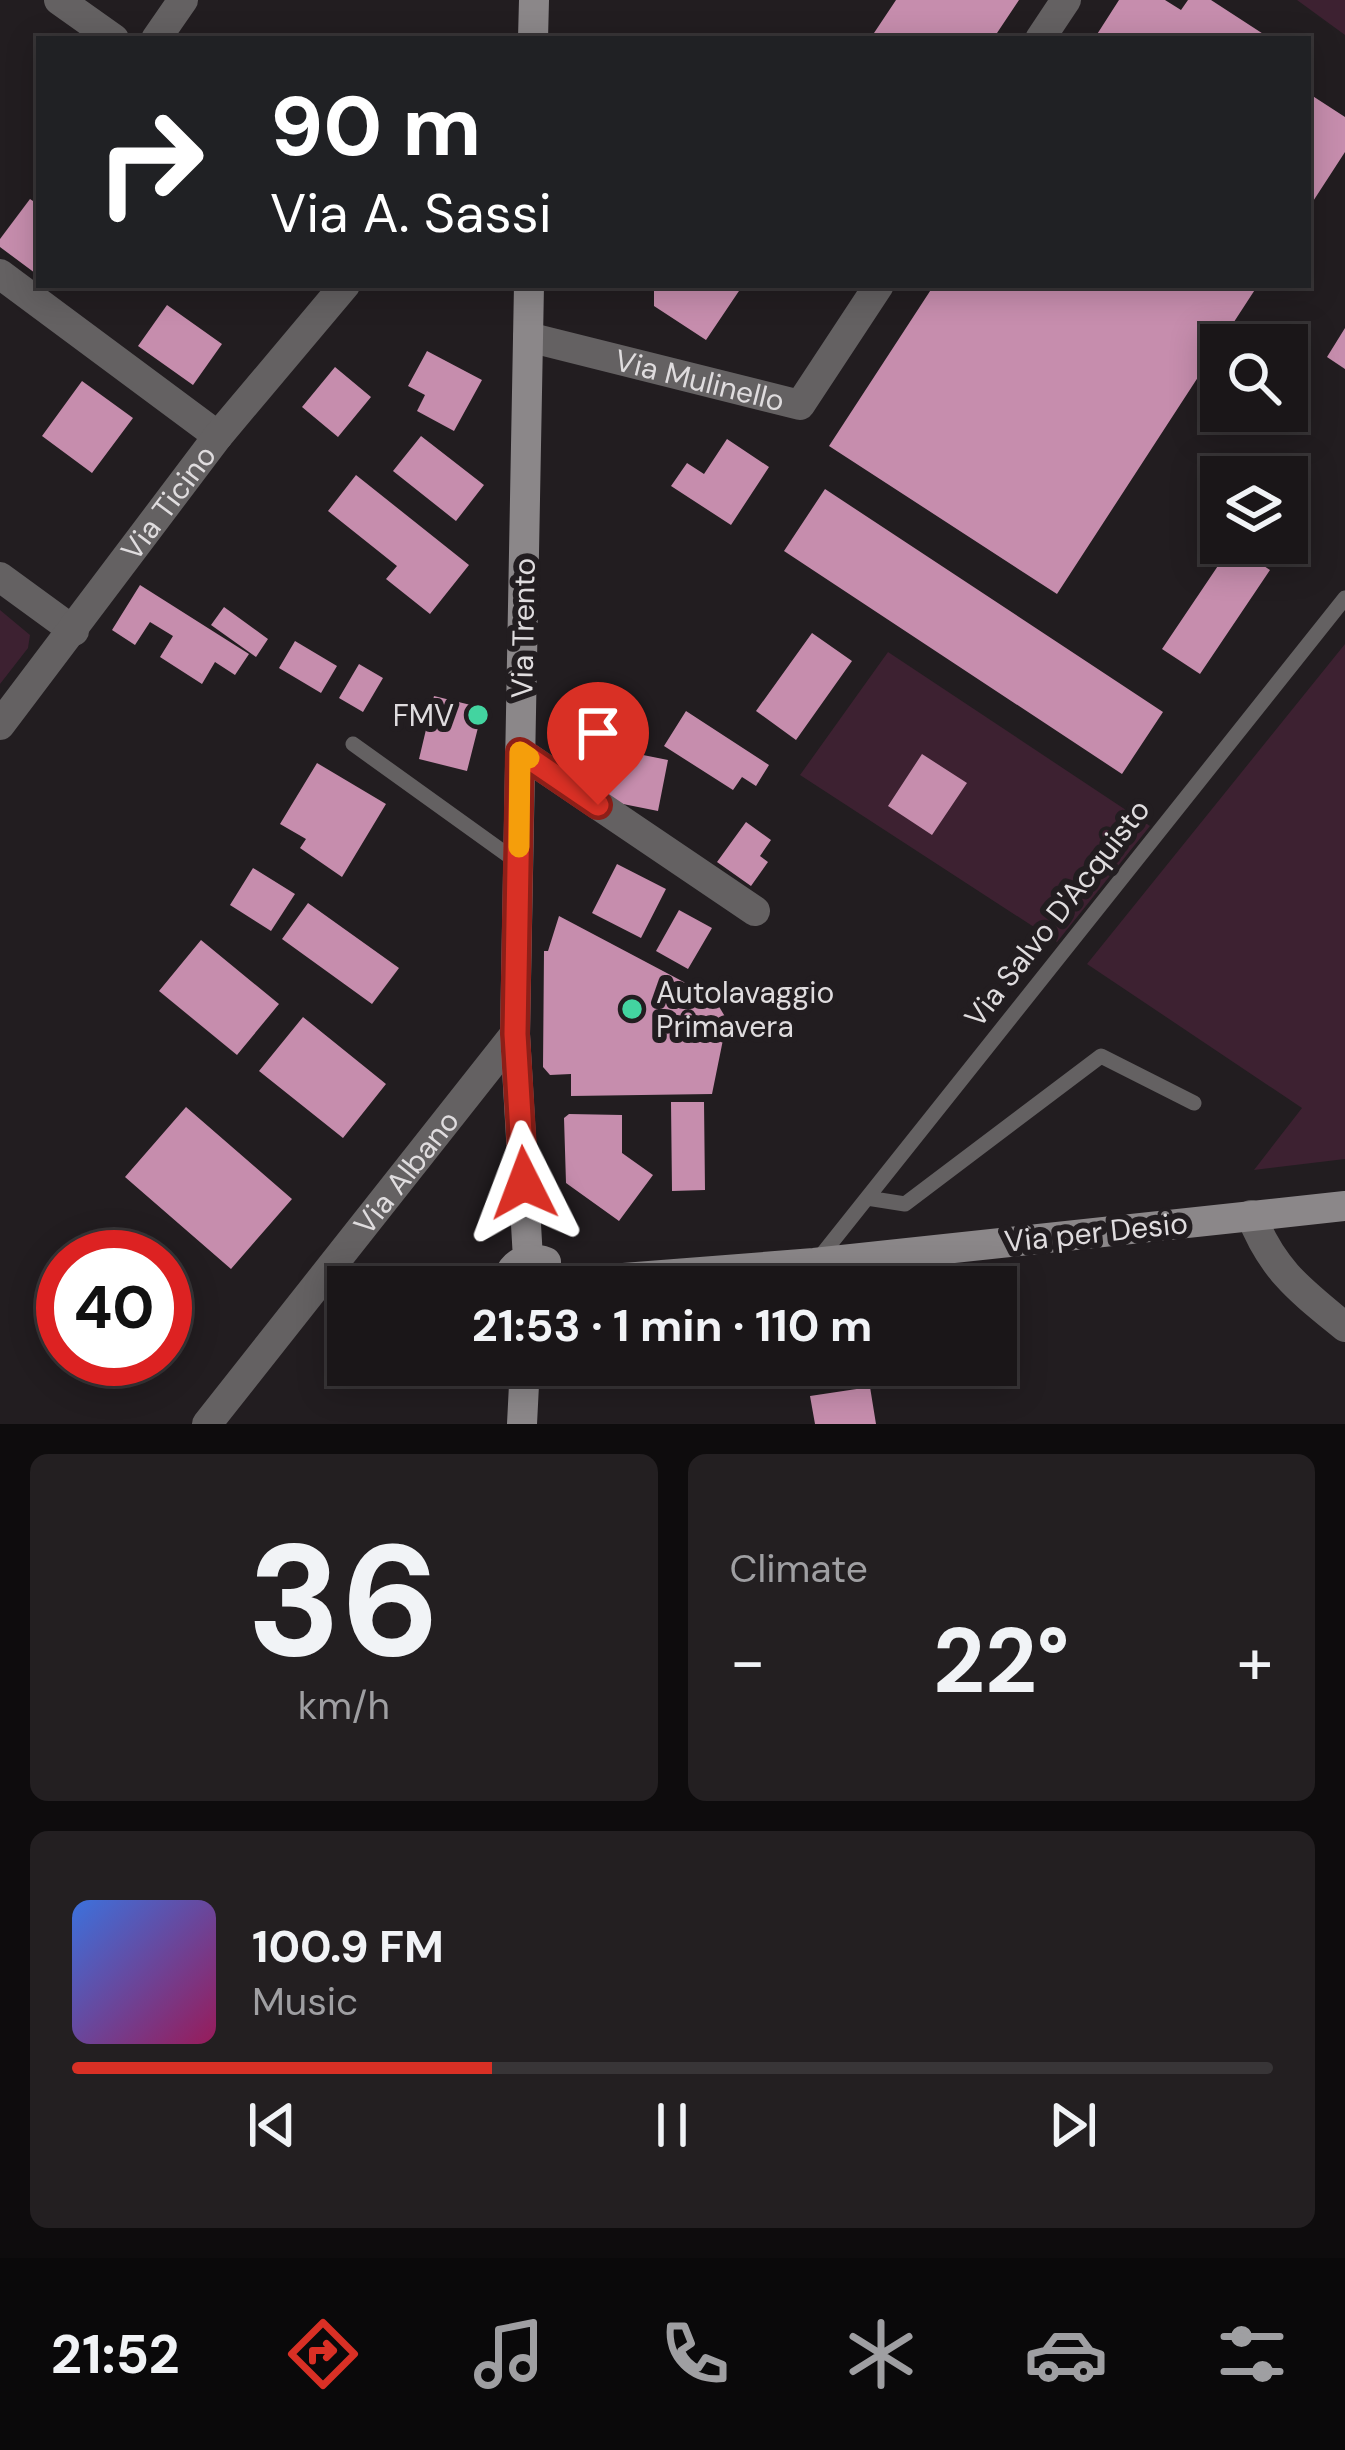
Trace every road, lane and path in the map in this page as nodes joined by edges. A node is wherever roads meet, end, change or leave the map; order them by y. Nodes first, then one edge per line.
1 (59, 0) edge
2 (183, 0) edge
3 (534, 0) edge
4 (1066, 0) edge
5 (110, 36) edge
6 (158, 36) edge
7 (533, 36) edge
8 (1042, 36) edge
9 (0, 274) edge
10 (342, 288) edge
11 (529, 288) edge
12 (877, 288) edge
13 (528, 337) junction
14 (218, 436) junction
15 (0, 577) edge
16 (1345, 598) edge
17 (74, 631) junction
18 (0, 725) edge
19 (353, 744) dead end
20 (520, 752) junction
21 (518, 863) junction
22 (755, 911) dead end
23 (515, 1034) junction
24 (1194, 1103) dead end
25 (867, 1198) junction
26 (1345, 1206) edge
27 (1251, 1215) junction
28 (528, 1259) junction
29 (814, 1264) junction
30 (517, 1266) edge
31 (550, 1266) edge
32 (790, 1266) edge
33 (1345, 1327) edge
34 (524, 1386) edge
35 (206, 1424) edge
36 (522, 1424) edge

1 - 5 street
2 - 6 street
3 - 7 street
4 - 8 street
9 - 14 street
10 - 14 street, Via Ticino
11 - 13 street, Via Trento
12 - 13 street, Via Mulinello
13 - 20 street, Via Trento
14 - 17 street, Via Ticino
15 - 17 street
16 - 25 lane, Via Salvo D'Acquisto
17 - 18 street, Via Ticino
19 - 21 lane
20 - 21 street, Via Trento
20 - 22 street
21 - 23 street, Via Trento
23 - 28 street, Via Trento
23 - 35 street, Via Albano
24 - 25 lane
25 - 29 lane, Via Salvo D'Acquisto
26 - 27 street, Via per Desio
27 - 29 street, Via per Desio
27 - 33 street
28 - 30 street
28 - 31 street
29 - 32 street, Via per Desio
34 - 36 street

